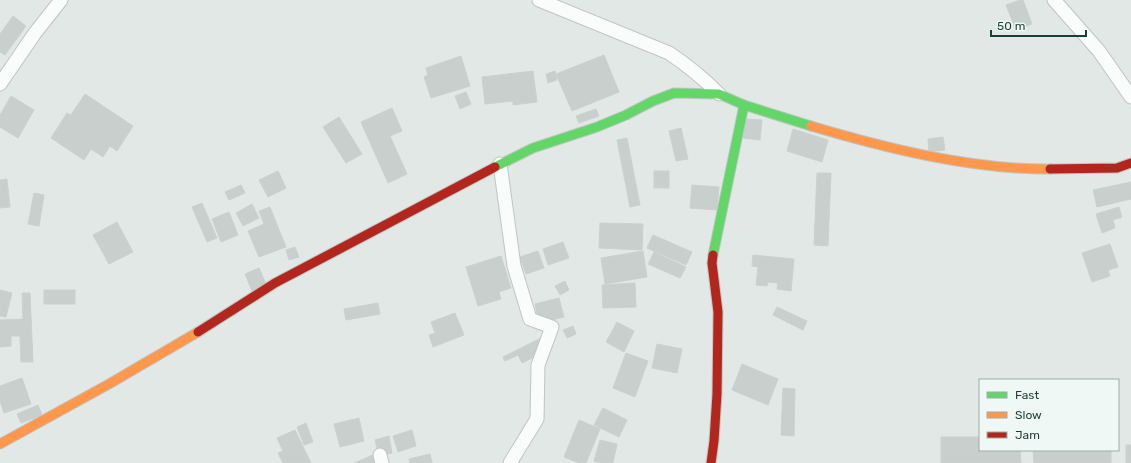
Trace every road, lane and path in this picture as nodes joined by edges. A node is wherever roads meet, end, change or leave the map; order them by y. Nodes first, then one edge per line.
1 (61, 0) edge
2 (539, 0) edge
3 (1054, 0) edge
4 (0, 84) edge
5 (719, 94) junction
6 (1131, 97) edge
7 (744, 105) junction
8 (1131, 163) edge
9 (500, 164) junction
10 (0, 444) edge
11 (510, 463) edge
12 (711, 463) edge

1 - 4 street
2 - 5 street
3 - 6 street
5 - 7 street
5 - 9 street
7 - 8 street
7 - 12 street
9 - 10 street
9 - 11 street

